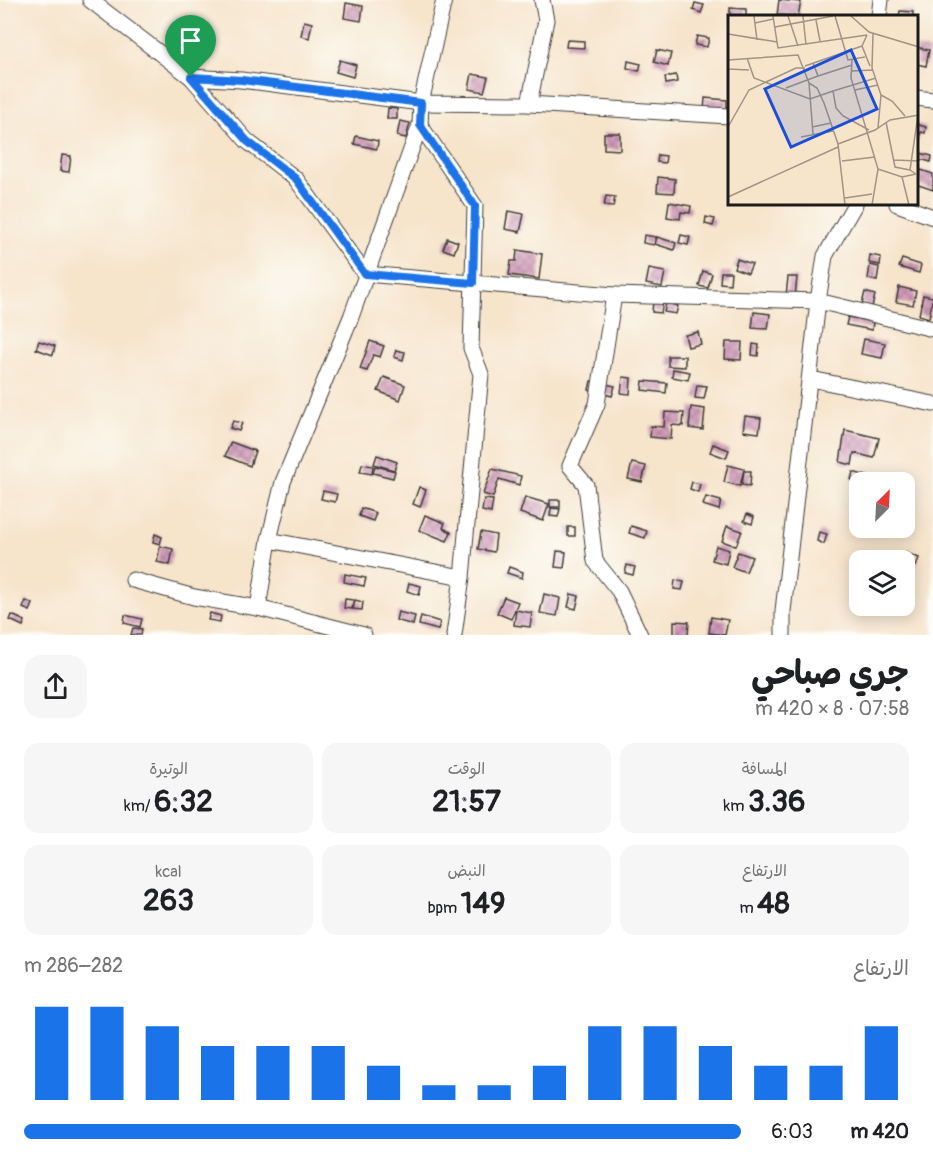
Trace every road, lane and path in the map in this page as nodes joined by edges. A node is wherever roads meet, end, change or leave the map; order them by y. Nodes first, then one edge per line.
1 (90, 0) edge
2 (444, 0) edge
3 (542, 0) edge
4 (881, 0) edge
5 (879, 15) edge
6 (191, 77) junction
7 (918, 98) edge
8 (933, 100) edge
9 (421, 103) junction
10 (529, 104) junction
11 (728, 116) edge
12 (420, 125) junction
13 (854, 206) edge
14 (903, 206) edge
15 (933, 217) edge
16 (365, 274) junction
17 (473, 283) junction
18 (614, 295) junction
19 (818, 301) junction
20 (933, 329) edge
21 (811, 379) junction
22 (933, 404) edge
23 (269, 540) junction
24 (462, 577) junction
25 (133, 580) dead end
26 (258, 608) junction
27 (364, 635) edge
28 (454, 635) edge
29 (640, 635) edge
30 (783, 635) edge

1 - 6 street
2 - 9 street
3 - 10 street
4 - 5 street
6 - 9 street
6 - 16 street
7 - 8 street
9 - 10 street
9 - 12 street
10 - 11 street
12 - 16 street
12 - 17 street
13 - 19 street
14 - 15 street
16 - 17 street
16 - 23 street
17 - 18 street
17 - 24 street
18 - 19 street
18 - 29 street
19 - 20 street
19 - 21 street
21 - 22 street
21 - 30 street
23 - 24 street
23 - 26 street
24 - 28 street
25 - 26 street
26 - 27 street

